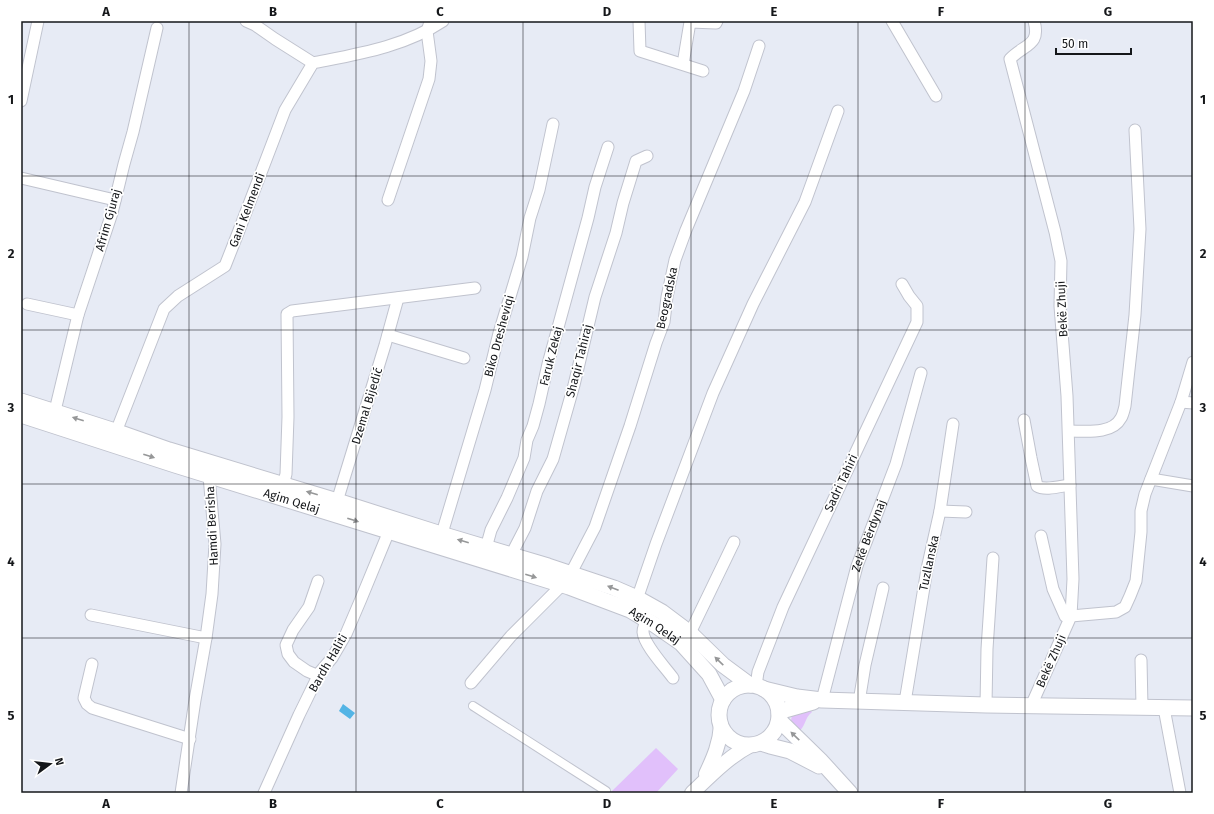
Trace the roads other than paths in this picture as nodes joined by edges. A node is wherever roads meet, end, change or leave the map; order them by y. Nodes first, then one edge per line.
1 (38, 21) edge
2 (246, 21) edge
3 (443, 21) edge
4 (640, 21) edge
5 (717, 21) edge
6 (892, 21) edge
7 (1034, 21) edge
8 (429, 26) edge
9 (157, 28) dead end
10 (759, 46) dead end
11 (314, 63) junction
12 (682, 64) junction
13 (703, 71) dead end
14 (936, 96) dead end
15 (21, 101) edge
16 (838, 111) dead end
17 (553, 124) dead end
18 (1135, 130) dead end
19 (608, 147) dead end
20 (647, 156) dead end
21 (21, 178) edge
22 (115, 200) junction
23 (388, 200) dead end
24 (902, 284) dead end
25 (475, 288) dead end
26 (398, 298) junction
27 (27, 304) dead end
28 (78, 315) junction
29 (388, 335) junction
30 (464, 358) dead end
31 (1193, 362) edge
32 (921, 373) dead end
33 (21, 401) edge
34 (1181, 402) junction
35 (1193, 403) edge
36 (21, 415) edge
37 (54, 418) junction
38 (1024, 420) dead end
39 (953, 424) dead end
40 (1069, 431) junction
41 (114, 438) junction
42 (210, 469) junction
43 (1151, 479) junction
44 (283, 485) junction
45 (1070, 485) junction
46 (1193, 486) edge
47 (335, 507) junction
48 (940, 511) junction
49 (966, 512) dead end
50 (388, 531) junction
51 (1041, 536) dead end
52 (440, 541) junction
53 (734, 542) dead end
54 (484, 554) junction
55 (993, 558) dead end
56 (508, 561) junction
57 (571, 573) junction
58 (318, 581) dead end
59 (562, 585) junction
60 (883, 588) dead end
61 (635, 605) junction
62 (91, 616) dead end
63 (1071, 616) junction
64 (646, 620) junction
65 (690, 633) junction
66 (206, 638) junction
67 (1141, 660) dead end
68 (92, 664) dead end
69 (318, 676) junction
70 (673, 678) dead end
71 (471, 683) dead end
72 (757, 687) junction
73 (723, 700) junction
74 (822, 700) junction
75 (859, 702) junction
76 (904, 702) junction
77 (986, 705) junction
78 (473, 706) dead end
79 (1032, 706) junction
80 (1142, 707) junction
81 (1164, 708) junction
82 (1193, 708) edge
83 (779, 717) junction
84 (721, 725) junction
85 (190, 739) junction
86 (756, 744) junction
87 (831, 773) junction
88 (696, 789) edge
89 (606, 791) dead end
90 (181, 793) edge
91 (264, 793) edge
92 (850, 793) edge
93 (1180, 793) edge

1 - 15 street
2 - 11 street
3 - 8 street
4 - 12 street
5 - 12 street
6 - 14 street
7 - 40 street, Bekë Zhuji
8 - 11 street
8 - 23 street
9 - 22 street, Afrim Gjuraj
10 - 57 street, Beogradska
11 - 41 street, Gani Kelmendi
12 - 13 street
16 - 61 street
17 - 52 street, Biko Dresheviqi
18 - 40 street
19 - 54 street, Faruk Zekaj
20 - 56 street, Shaqir Tahiraj
21 - 22 street
22 - 28 street, Afrim Gjuraj
24 - 72 street, Sadri Tahiri
25 - 26 street, Agim Qelaj
26 - 29 street, Dzemal Bijedić
26 - 44 street, Agim Qelaj
27 - 28 street
28 - 37 street, Afrim Gjuraj
29 - 30 street
29 - 47 street, Dzemal Bijedić
31 - 34 street
32 - 74 street, Zekë Bërdynaj
33 - 37 main road, Agim Qelaj
34 - 35 street
34 - 43 street
36 - 37 main road, Agim Qelaj
37 - 41 main road, Agim Qelaj
38 - 45 street
39 - 48 street, Tuzllanska
40 - 45 street, Bekë Zhuji
41 - 42 main road, Agim Qelaj
42 - 44 main road, Agim Qelaj
42 - 47 main road, Agim Qelaj
42 - 66 street, Hamdi Berisha
43 - 46 street
43 - 63 street
47 -> 44 main road, Agim Qelaj
45 - 63 street, Bekë Zhuji
47 -> 50 main road, Agim Qelaj
47 - 52 main road, Agim Qelaj
48 - 49 street
48 - 76 street, Tuzllanska
50 - 52 main road, Agim Qelaj
50 - 69 street, Bardh Haliti
51 - 63 street
52 - 54 main road, Agim Qelaj
53 - 65 street, Agim Qelaj
54 - 56 main road, Agim Qelaj
55 - 77 street
56 - 57 main road, Agim Qelaj
56 -> 59 main road, Agim Qelaj
57 - 59 street
61 -> 57 main road, Agim Qelaj
58 - 69 street
59 - 61 main road, Agim Qelaj
59 - 71 street
60 - 75 street
61 - 64 main road, Agim Qelaj
61 - 65 main road, Agim Qelaj
62 - 66 street
63 - 79 street, Bekë Zhuji
64 - 70 street
64 - 73 main road, Agim Qelaj
72 -> 65 main road, Agim Qelaj
66 - 85 street, Hamdi Berisha
67 - 80 street
68 - 85 street
69 - 91 street, Bardh Haliti
72 - 73 main road
72 - 74 main road
72 - 83 main road
73 - 84 main road
74 - 75 main road
74 - 83 main road
75 - 76 main road
76 - 77 main road
77 - 79 main road
78 - 89 street
79 - 80 main road
80 - 81 main road
81 - 82 main road
81 - 93 street
83 - 86 main road
87 -> 83 main road
84 - 86 main road
84 - 88 street
85 - 90 street, Hamdi Berisha
86 - 87 main road
86 - 88 street
87 - 92 main road

